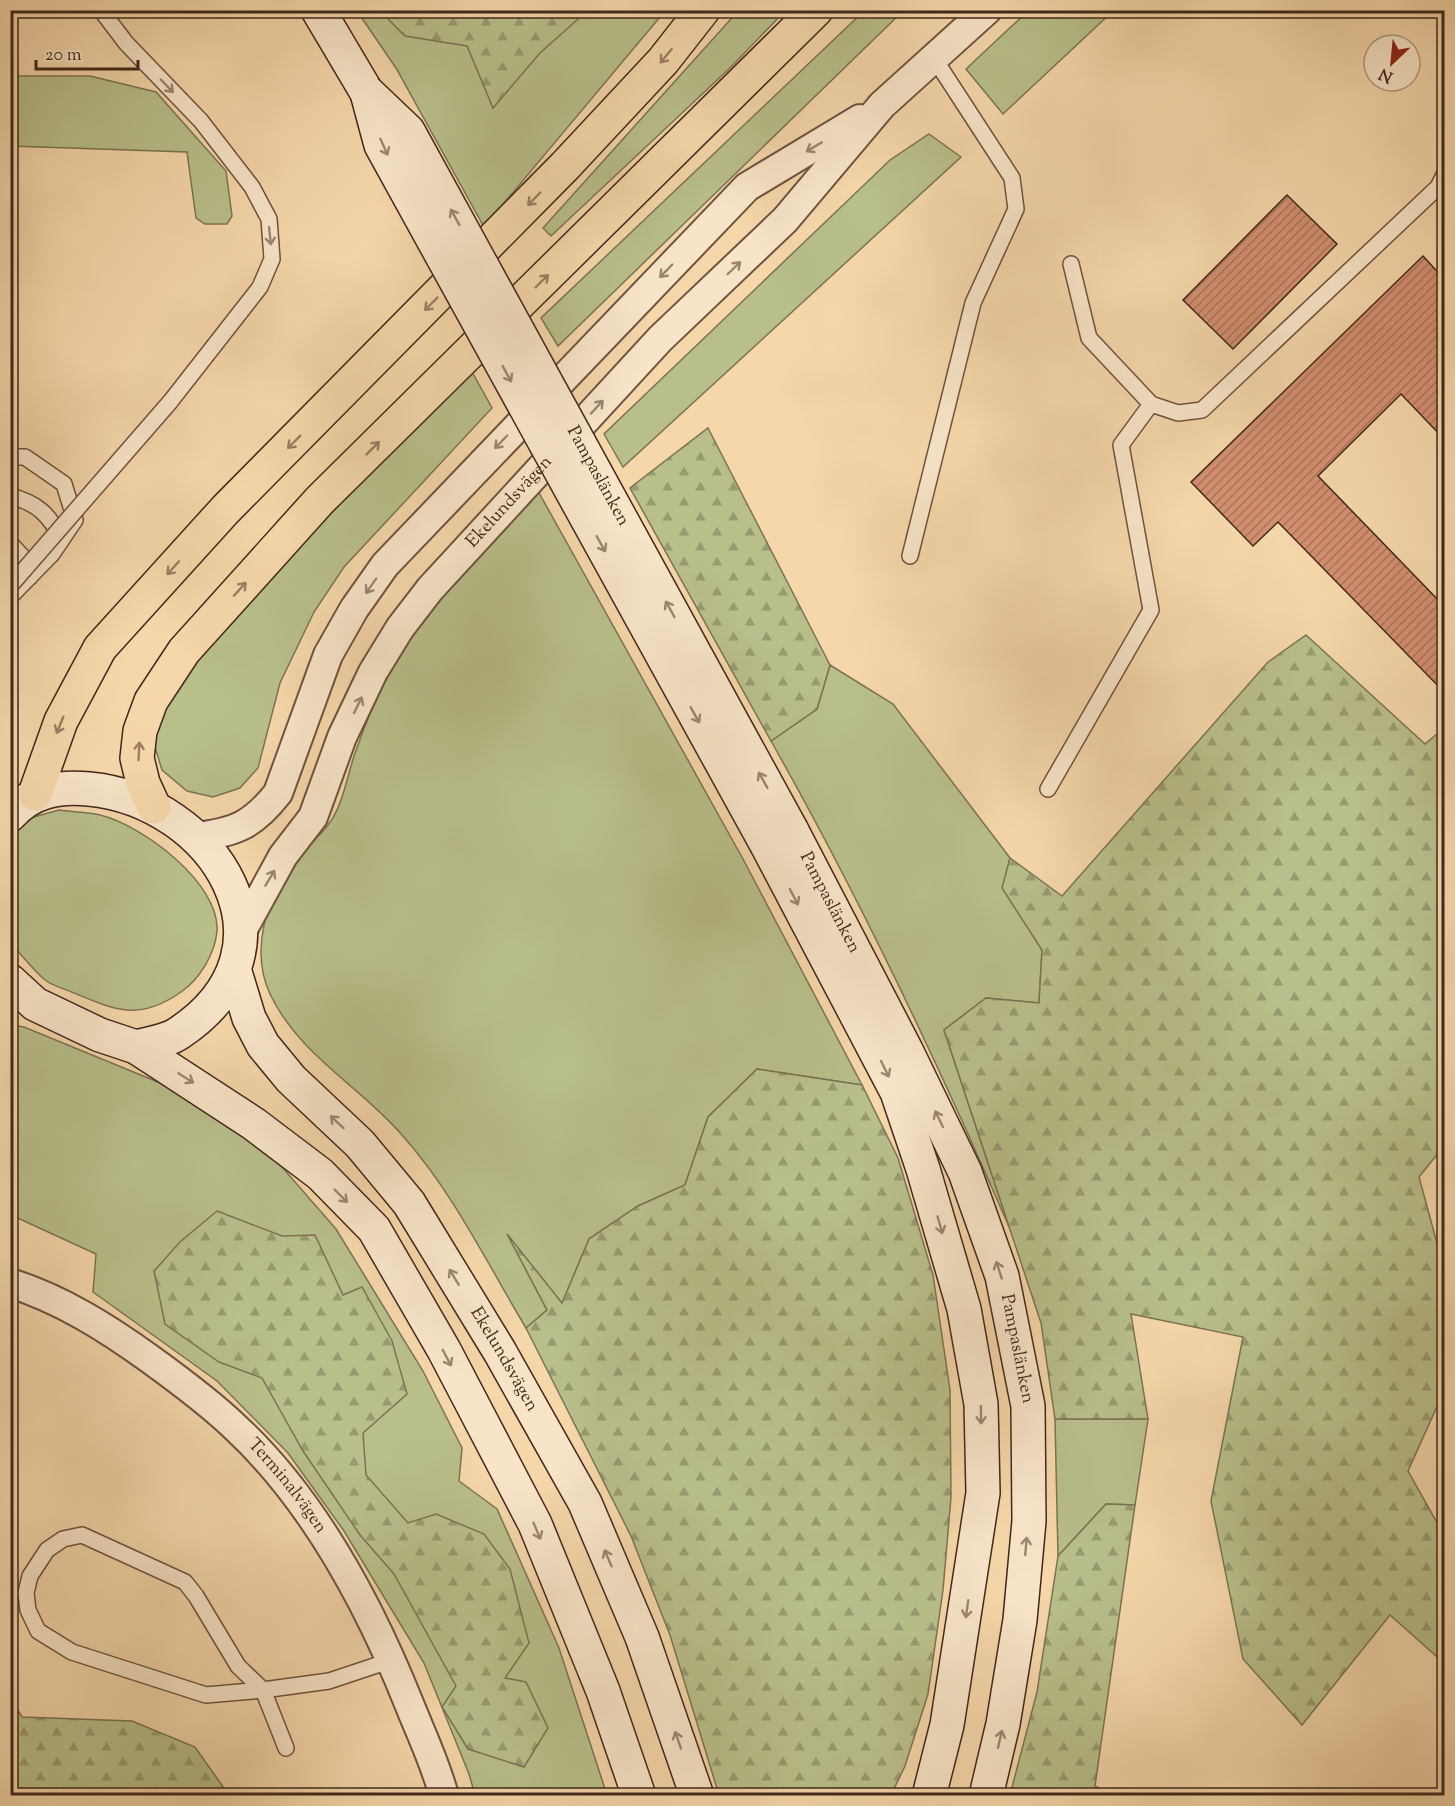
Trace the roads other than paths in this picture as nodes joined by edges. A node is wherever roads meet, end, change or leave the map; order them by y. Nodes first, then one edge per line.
1 (101, 10) edge
2 (318, 10) edge
3 (703, 10) edge
4 (816, 10) edge
5 (987, 10) edge
6 (934, 58) junction
7 (882, 105) junction
8 (1444, 175) edge
9 (1071, 264) dead end
10 (1151, 404) junction
11 (10, 457) edge
12 (10, 496) edge
13 (62, 539) junction
14 (10, 543) edge
15 (910, 556) dead end
16 (30, 577) junction
17 (10, 586) edge
18 (10, 597) edge
19 (1048, 789) dead end
20 (35, 794) junction
21 (154, 807) junction
22 (10, 815) edge
23 (196, 837) junction
24 (779, 838) junction
25 (243, 929) junction
26 (235, 972) junction
27 (10, 981) edge
28 (23, 1004) edge
29 (136, 1047) junction
30 (10, 1283) edge
31 (392, 1660) junction
32 (263, 1690) junction
33 (286, 1748) dead end
34 (444, 1796) edge
35 (639, 1796) edge
36 (697, 1796) edge
37 (930, 1796) edge
38 (986, 1796) edge

1 -> 17 lane, bridge
2 - 24 main road, Pampaslänken, bridge
3 -> 20 highway
21 -> 4 highway
5 - 6 street, Ekelundsvägen
6 - 7 street, Ekelundsvägen
6 - 15 lane
7 -> 23 street, Ekelundsvägen
25 -> 7 street, Ekelundsvägen
8 - 10 lane
9 - 10 lane
10 - 19 lane
11 - 13 lane
12 - 13 lane
13 - 16 lane
14 - 16 lane
16 - 18 lane
20 - 21 main road
20 - 22 main road
21 - 23 main road
23 - 25 main road
24 -> 37 main road, Pampaslänken
38 -> 24 main road, Pampaslänken
25 - 26 main road
26 - 29 main road
36 -> 26 main road, Ekelundsvägen
27 - 28 main road
28 - 29 main road
29 -> 35 main road
30 - 31 street, Terminalvägen
31 - 32 lane
31 - 34 street, Terminalvägen
32 - 32 lane
32 - 33 lane

